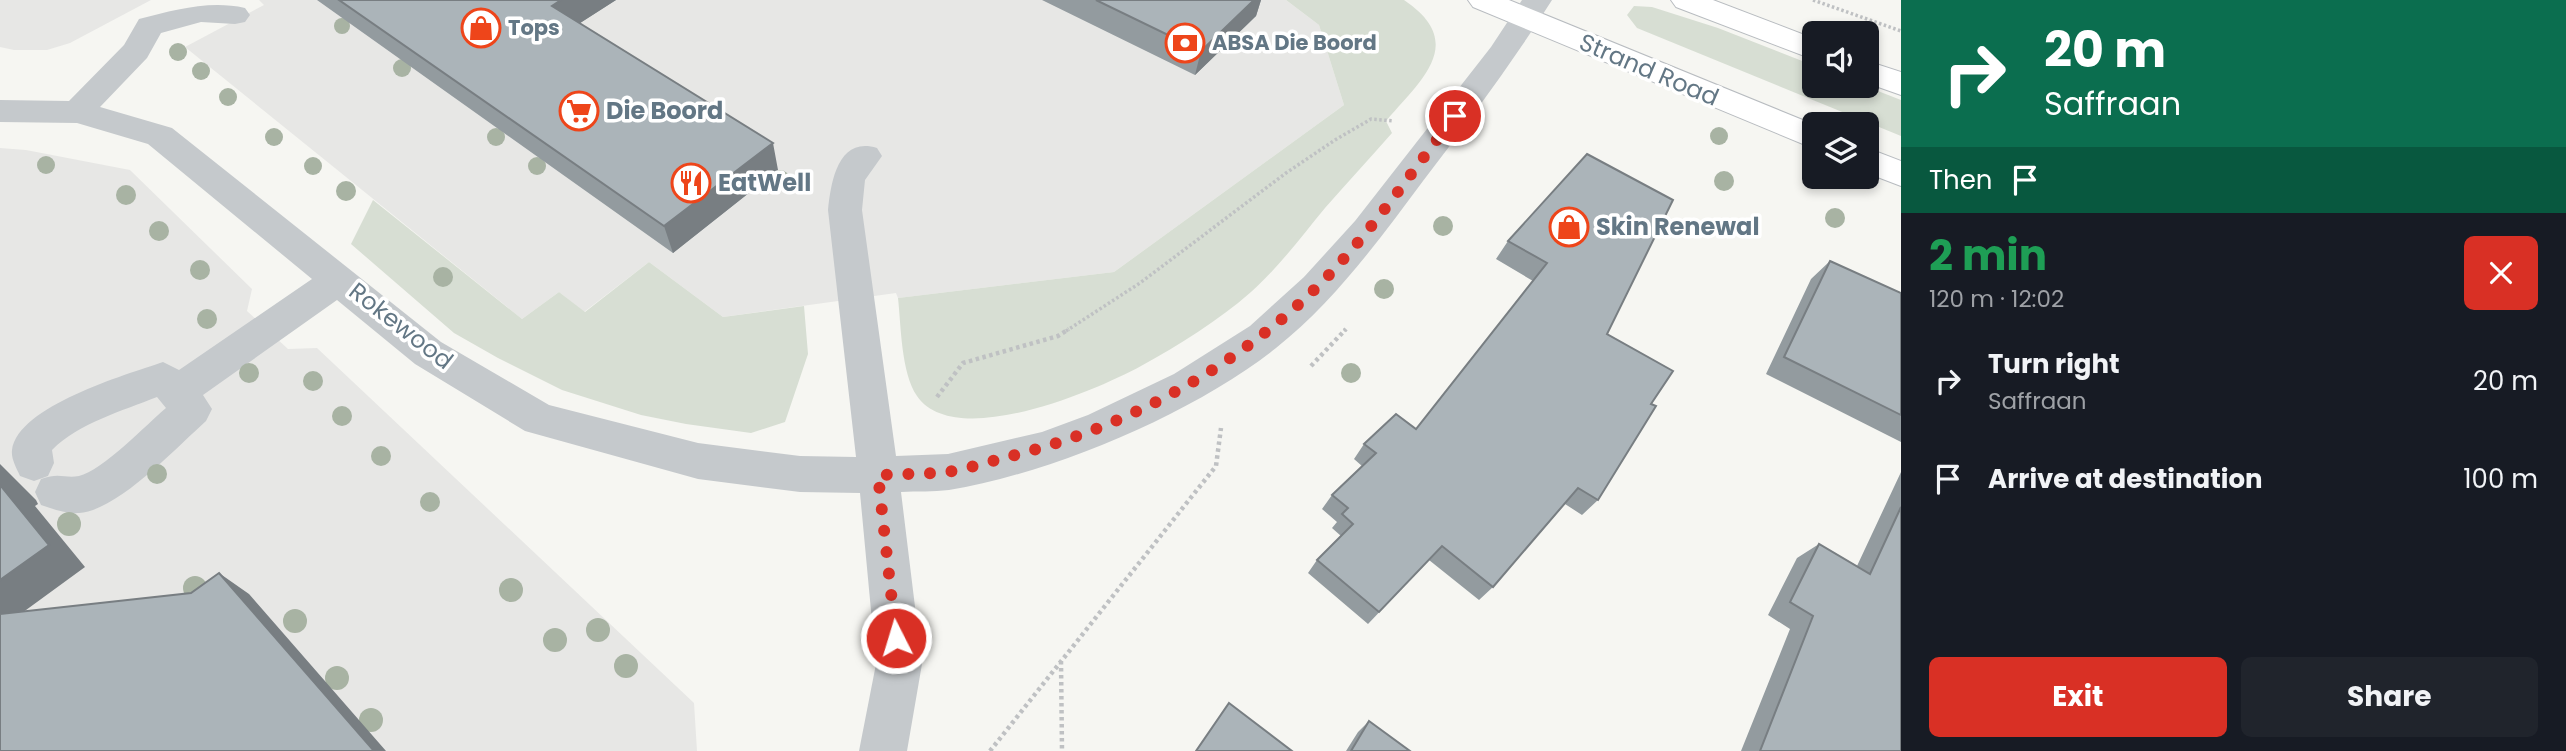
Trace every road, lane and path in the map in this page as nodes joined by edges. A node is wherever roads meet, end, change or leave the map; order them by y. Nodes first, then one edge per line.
1 (1483, 0) edge
2 (1686, 0) edge
3 (1813, 0) edge
4 (219, 9) edge
5 (1532, 9) edge
6 (149, 13) edge
7 (1901, 31) edge
8 (1802, 45) edge
9 (1879, 76) edge
10 (1901, 84) edge
11 (0, 111) edge
12 (77, 112) junction
13 (1394, 121) dead end
14 (1802, 132) edge
15 (865, 156) dead end
16 (1879, 165) edge
17 (1901, 174) edge
18 (340, 279) junction
19 (177, 393) junction
20 (937, 397) dead end
21 (1221, 428) dead end
22 (878, 475) junction
23 (1061, 661) junction
24 (883, 751) edge
25 (990, 751) edge
26 (1062, 751) edge

1 - 5 main road, Strand Road
2 - 8 main road
3 - 7 path
4 - 6 street
5 - 14 main road, Strand Road
5 - 22 street, Rokewood
6 - 12 street
9 - 10 main road
11 - 12 street, Rokewood
12 - 18 street, Rokewood
13 - 20 path
15 - 22 street
16 - 17 main road
18 - 19 street
18 - 22 street, Rokewood
19 - 19 street
21 - 23 path
22 - 24 street
23 - 25 path
23 - 26 path

